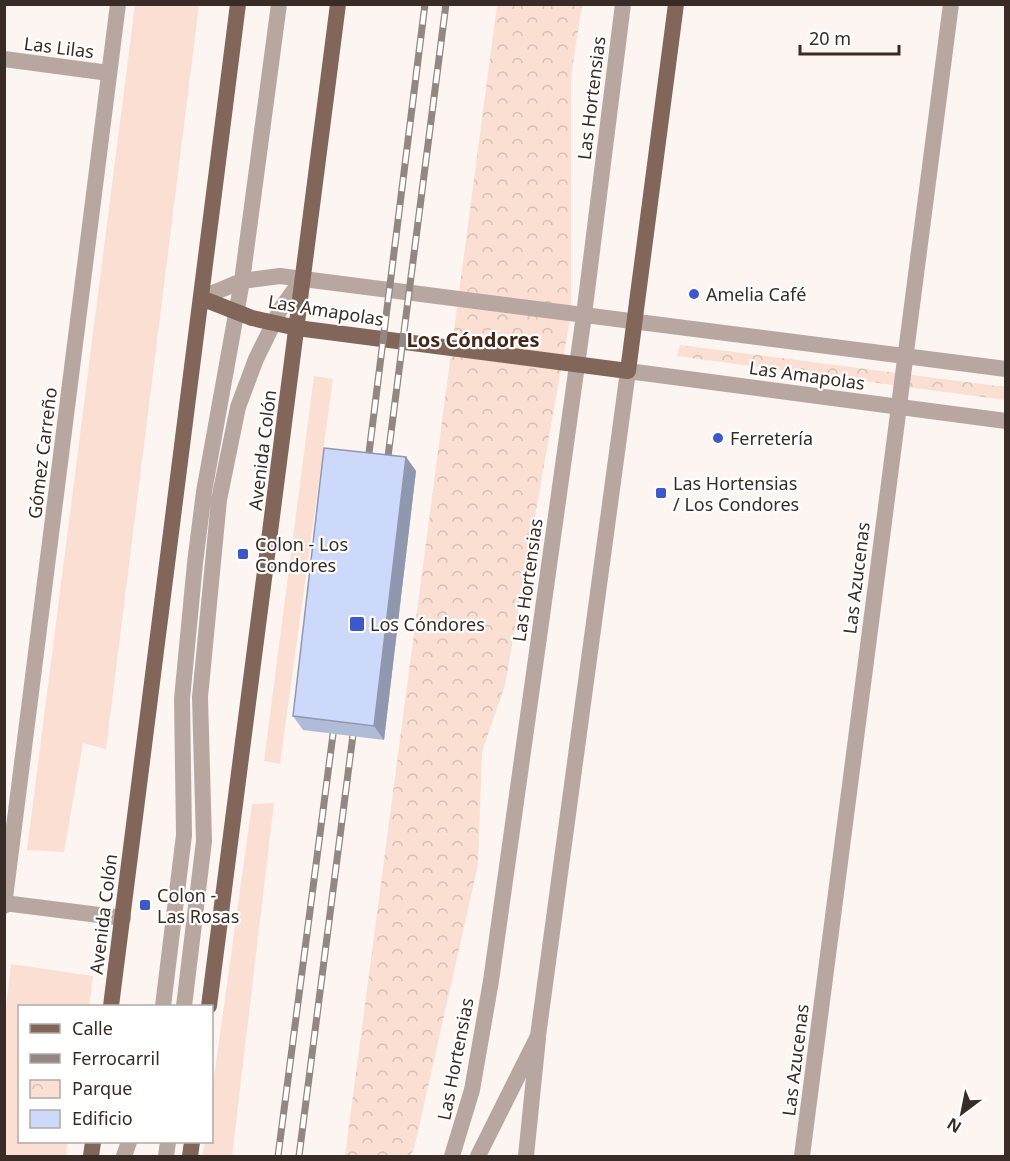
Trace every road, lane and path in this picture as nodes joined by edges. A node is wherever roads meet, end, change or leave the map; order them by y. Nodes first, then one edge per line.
1 (118, 4) edge
2 (238, 4) edge
3 (279, 4) edge
4 (338, 4) edge
5 (623, 4) edge
6 (676, 4) edge
7 (951, 4) edge
8 (4, 59) edge
9 (109, 73) junction
10 (303, 278) junction
11 (242, 281) junction
12 (201, 298) junction
13 (236, 312) junction
14 (584, 315) junction
15 (635, 321) junction
16 (272, 324) junction
17 (297, 328) junction
18 (906, 356) junction
19 (576, 364) junction
20 (1005, 369) edge
21 (628, 371) junction
22 (898, 407) junction
23 (1005, 421) edge
24 (5, 904) edge
25 (123, 918) junction
26 (111, 1005) edge
27 (163, 1005) edge
28 (184, 1005) edge
29 (209, 1005) edge
30 (538, 1036) junction
31 (452, 1156) edge
32 (478, 1156) edge
33 (526, 1156) edge
34 (802, 1156) edge

1 - 9 street, Gómez Carreño
2 - 12 main road, Avenida Colón
3 - 11 street
4 - 10 main road, Avenida Colón
5 - 14 street, Las Hortensias
6 - 15 main road
7 - 18 street, Las Azucenas
8 - 9 street, Las Lilas
9 - 24 street, Gómez Carreño
10 - 11 street, Las Amapolas
10 - 14 street, Las Amapolas
10 - 16 street
10 - 17 main road, Avenida Colón
11 - 12 street, Las Amapolas
11 - 13 street
12 - 13 main road, Las Amapolas
12 - 25 main road, Avenida Colón
13 - 16 main road, Las Amapolas
13 - 27 street
14 - 15 street, Las Amapolas
14 - 19 street, Las Hortensias
15 - 18 street, Las Amapolas
15 - 21 main road
16 - 17 main road, Las Amapolas
16 - 28 street
17 - 19 main road, Las Amapolas
17 - 29 main road, Avenida Colón
18 - 20 street, Las Amapolas
18 - 22 street, Las Azucenas
19 - 21 main road, Las Amapolas
19 - 31 street, Las Hortensias
21 - 22 street, Las Amapolas
21 - 30 street
22 - 23 street, Las Amapolas
22 - 34 street, Las Azucenas
24 - 25 street
25 - 26 main road, Avenida Colón
30 - 32 street
30 - 33 street

